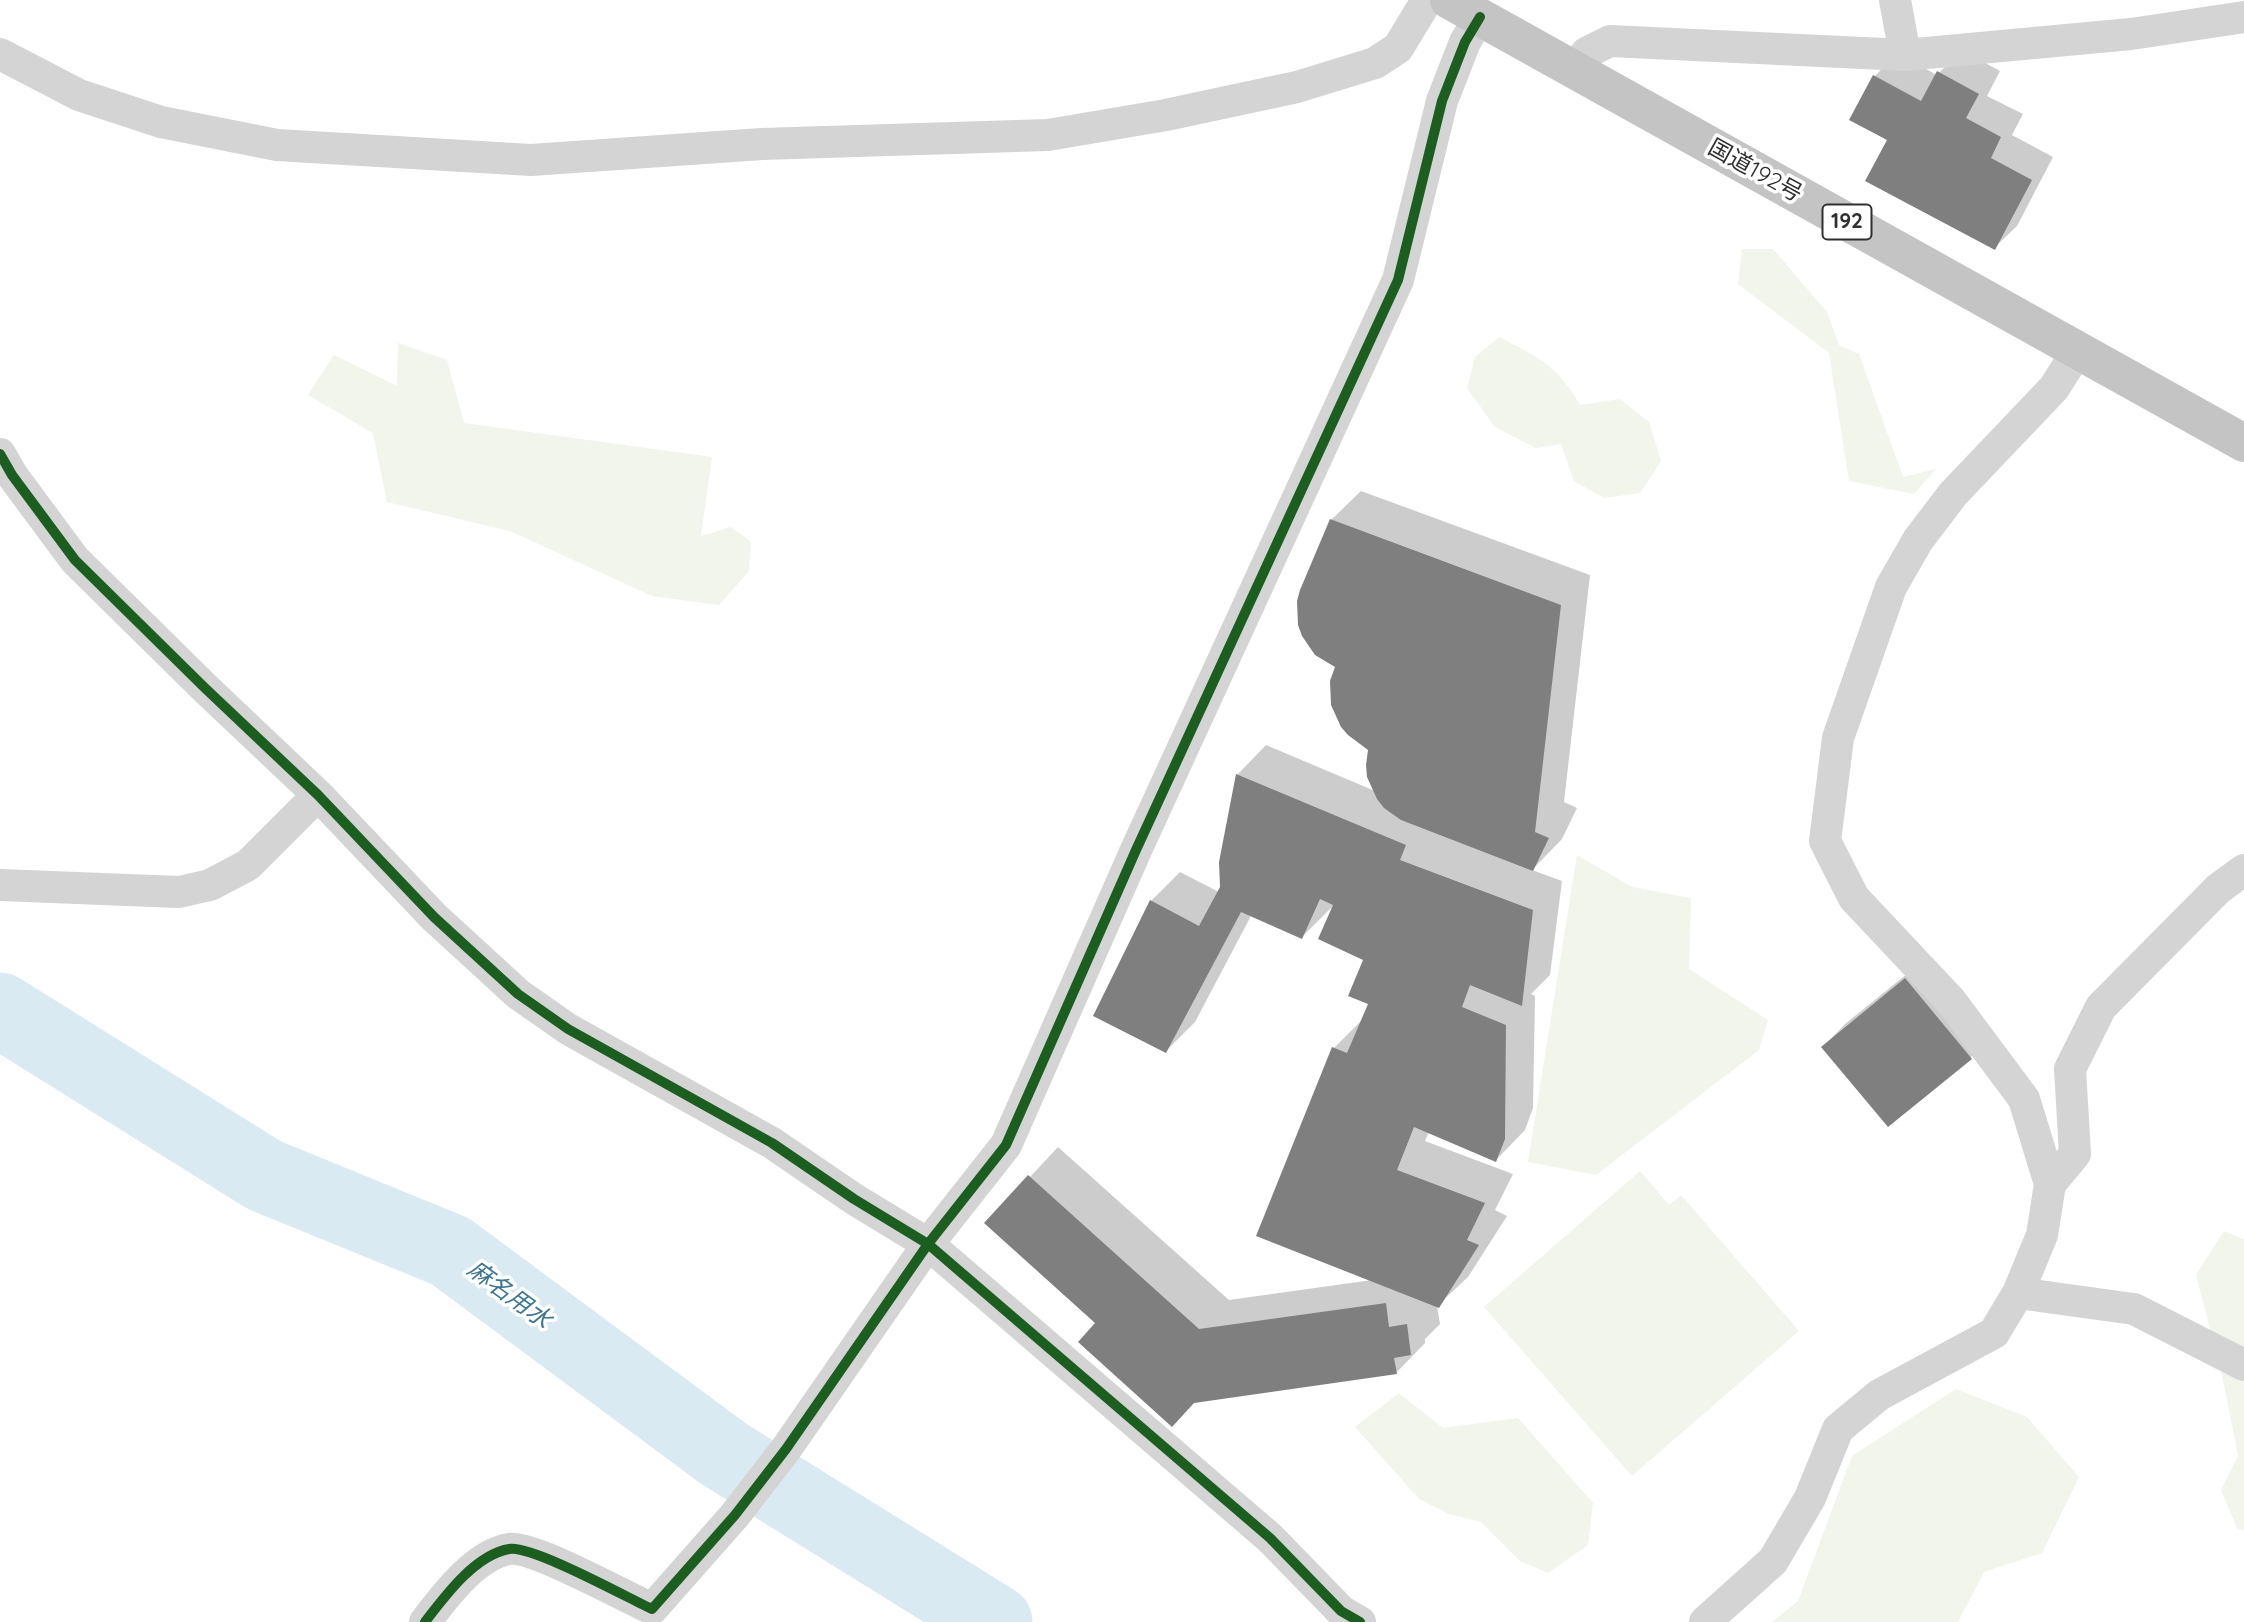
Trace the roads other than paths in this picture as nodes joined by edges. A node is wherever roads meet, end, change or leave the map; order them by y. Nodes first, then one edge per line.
1 (1427, 0) edge
2 (1895, 0) edge
3 (1465, 9) edge
4 (2244, 17) edge
5 (0, 54) edge
6 (1905, 55) junction
7 (1576, 72) junction
8 (2078, 350) junction
9 (2244, 443) edge
10 (0, 454) edge
11 (318, 795) junction
12 (2244, 870) edge
13 (0, 885) edge
14 (2050, 1184) junction
15 (928, 1244) junction
16 (2018, 1293) junction
17 (2244, 1365) edge
18 (649, 1616) edge
19 (425, 1622) edge
20 (1360, 1622) edge
21 (1705, 1622) edge

1 - 5 street
2 - 6 street
3 - 7 highway, 国道192号 / 192
3 - 15 street
4 - 6 street
6 - 7 street
7 - 8 highway, 国道192号 / 192
8 - 9 highway, 国道192号 / 192
8 - 14 street
10 - 11 street
11 - 13 street
11 - 15 street
12 - 14 street
14 - 16 street
15 - 18 street
15 - 20 street
16 - 17 street
16 - 21 street
18 - 19 street

